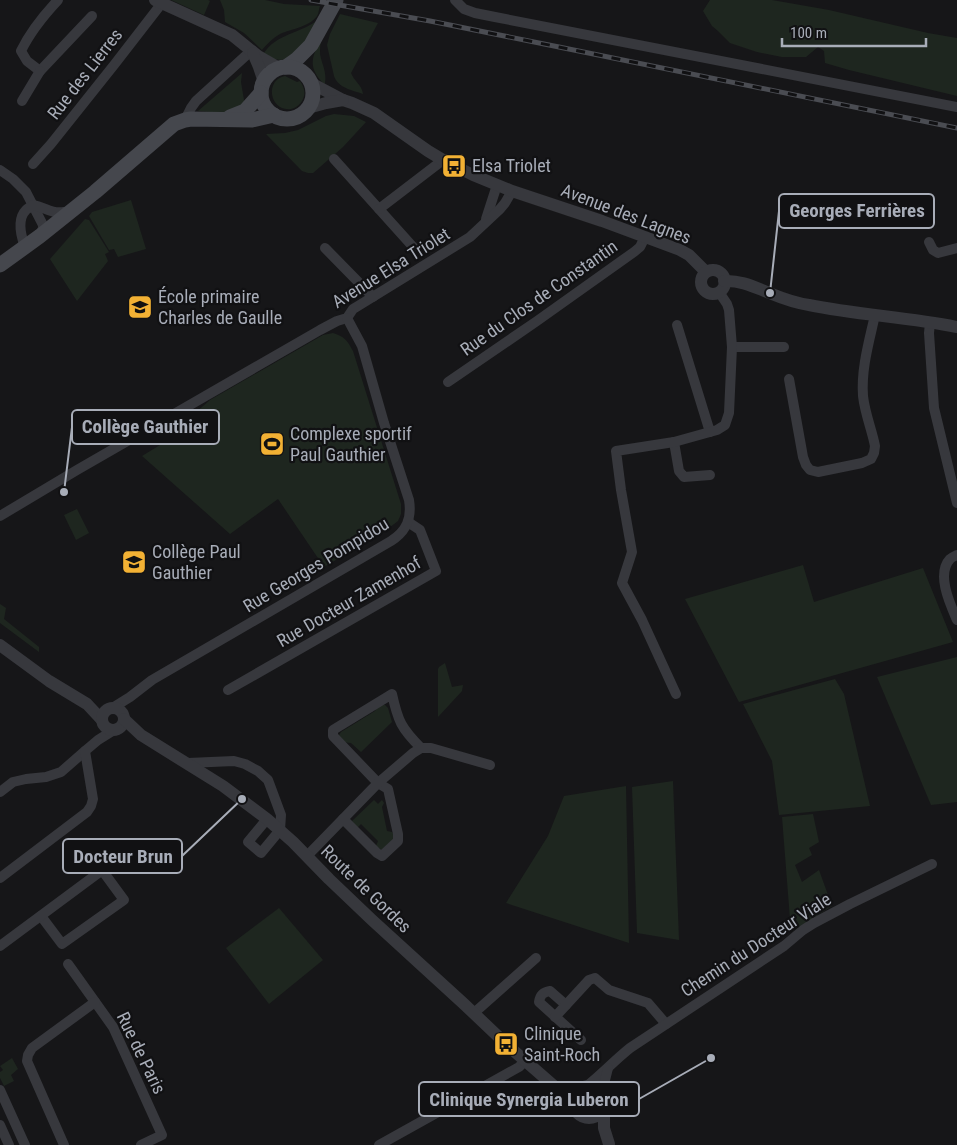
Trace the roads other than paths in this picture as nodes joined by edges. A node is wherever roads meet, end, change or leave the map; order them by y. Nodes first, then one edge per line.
1 (58, 0) edge
2 (336, 0) edge
3 (455, 0) edge
4 (158, 2) edge
5 (92, 16) dead end
6 (311, 45) junction
7 (252, 50) junction
8 (283, 68) junction
9 (40, 71) junction
10 (310, 81) junction
11 (263, 88) junction
12 (22, 100) dead end
13 (343, 100) junction
14 (308, 108) junction
15 (957, 108) edge
16 (274, 115) junction
17 (223, 119) junction
18 (185, 120) junction
19 (334, 159) dead end
20 (443, 160) junction
21 (33, 164) dead end
22 (0, 170) edge
23 (497, 185) junction
24 (512, 191) junction
25 (33, 205) junction
26 (379, 209) junction
27 (70, 210) junction
28 (485, 223) junction
29 (42, 230) junction
30 (645, 237) junction
31 (24, 242) junction
32 (929, 242) dead end
33 (325, 248) dead end
34 (414, 248) dead end
35 (957, 248) edge
36 (0, 254) edge
37 (0, 265) edge
38 (706, 272) junction
39 (722, 286) junction
40 (373, 296) junction
41 (875, 315) junction
42 (347, 318) junction
43 (930, 323) junction
44 (677, 325) dead end
45 (957, 327) edge
46 (732, 347) junction
47 (784, 347) dead end
48 (789, 379) dead end
49 (448, 382) dead end
50 (710, 432) junction
51 (674, 442) junction
52 (710, 474) dead end
53 (957, 502) edge
54 (0, 516) edge
55 (408, 522) junction
56 (957, 555) edge
57 (957, 620) edge
58 (2, 650) edge
59 (228, 690) dead end
60 (676, 694) dead end
61 (113, 719) junction
62 (421, 748) junction
63 (85, 751) junction
64 (188, 763) junction
65 (490, 765) dead end
66 (378, 783) junction
67 (0, 792) edge
68 (267, 819) junction
69 (343, 819) junction
70 (280, 830) junction
71 (124, 854) dead end
72 (307, 856) junction
73 (932, 864) dead end
74 (102, 870) junction
75 (0, 878) edge
76 (41, 916) junction
77 (0, 946) edge
78 (536, 958) dead end
79 (68, 964) dead end
80 (95, 1002) junction
81 (566, 1005) junction
82 (474, 1013) junction
83 (555, 1017) junction
84 (666, 1024) junction
85 (580, 1040) dead end
86 (525, 1061) junction
87 (608, 1068) junction
88 (554, 1086) junction
89 (583, 1087) junction
90 (0, 1090) edge
91 (602, 1092) junction
92 (573, 1106) junction
93 (604, 1108) junction
94 (588, 1118) junction
95 (0, 1125) edge
96 (609, 1144) edge
97 (9, 1145) edge
98 (25, 1145) edge
99 (64, 1145) edge
100 (141, 1145) edge
101 (379, 1145) edge

1 - 9 street
2 - 6 main road
3 - 15 street
4 - 7 street
4 - 21 street, Rue des Lierres
5 - 9 street
6 - 8 main road
6 - 10 main road
7 - 8 street
7 - 11 street
7 - 18 street
8 - 10 main road
8 - 11 main road
9 - 12 street
10 - 13 street, Avenue des Lagnes
10 - 14 main road
11 - 16 main road
11 - 17 main road
13 - 14 street
13 - 20 street, Avenue des Lagnes
14 - 16 main road
16 - 17 main road
17 - 18 main road
18 - 27 main road
19 - 26 street
20 - 23 street, Avenue des Lagnes
20 - 26 street
22 - 25 street
23 - 24 street, Avenue des Lagnes
23 - 28 street
24 - 28 street, Avenue Elsa Triolet
24 - 30 street, Avenue des Lagnes
25 - 27 street
25 - 29 street
25 - 31 street
26 - 34 street
27 - 29 main road
28 - 40 street, Avenue Elsa Triolet
29 - 31 main road
30 - 38 street, Avenue des Lagnes
30 - 49 street, Rue du Clos de Constantin
31 - 36 main road
31 - 37 main road
32 - 35 street
33 - 40 street
38 - 39 street
38 - 39 street
39 - 41 street
39 - 46 street
40 - 42 street, Avenue Elsa Triolet
41 - 43 street
41 - 48 street
42 - 54 street, Avenue Elsa Triolet
42 - 55 street, Rue Georges Pompidou
43 - 45 street
43 - 53 street
44 - 50 street
46 - 47 street
46 - 50 street
50 - 51 street
51 - 52 street
51 - 60 street
55 - 59 street, Rue Docteur Zamenhof
55 - 61 street, Rue Georges Pompidou
56 - 57 street
58 - 61 street
61 - 63 street, Rue Georges Pompidou
61 - 64 street, Route de Gordes
62 - 65 street
62 - 66 street
62 - 66 street
63 - 67 street
63 - 75 street
64 - 68 street, Route de Gordes
64 - 70 street
66 - 69 street
66 - 69 street
68 - 70 street, Route de Gordes
68 - 70 street
69 - 72 street
70 - 72 street, Route de Gordes
71 - 74 street
72 - 82 street, Route de Gordes
73 - 84 street, Chemin du Docteur Viale
74 - 76 street
74 - 76 street
76 - 77 street
78 - 82 street
79 - 80 street, Rue de Paris
80 - 99 street
80 - 100 street, Rue de Paris
81 - 83 street
81 - 83 street
81 - 84 street
82 - 86 street, Route de Gordes
83 - 85 street
84 - 87 street, Chemin du Docteur Viale
86 - 88 street, Route de Gordes
86 - 101 street
87 - 89 street, Chemin du Docteur Viale
87 - 91 street
88 - 89 street
88 - 92 street, Route de Gordes
89 - 91 street
89 - 92 street
90 - 98 street
91 - 93 street
92 - 94 street
93 - 94 street
93 - 96 street
94 - 96 street
95 - 97 street

